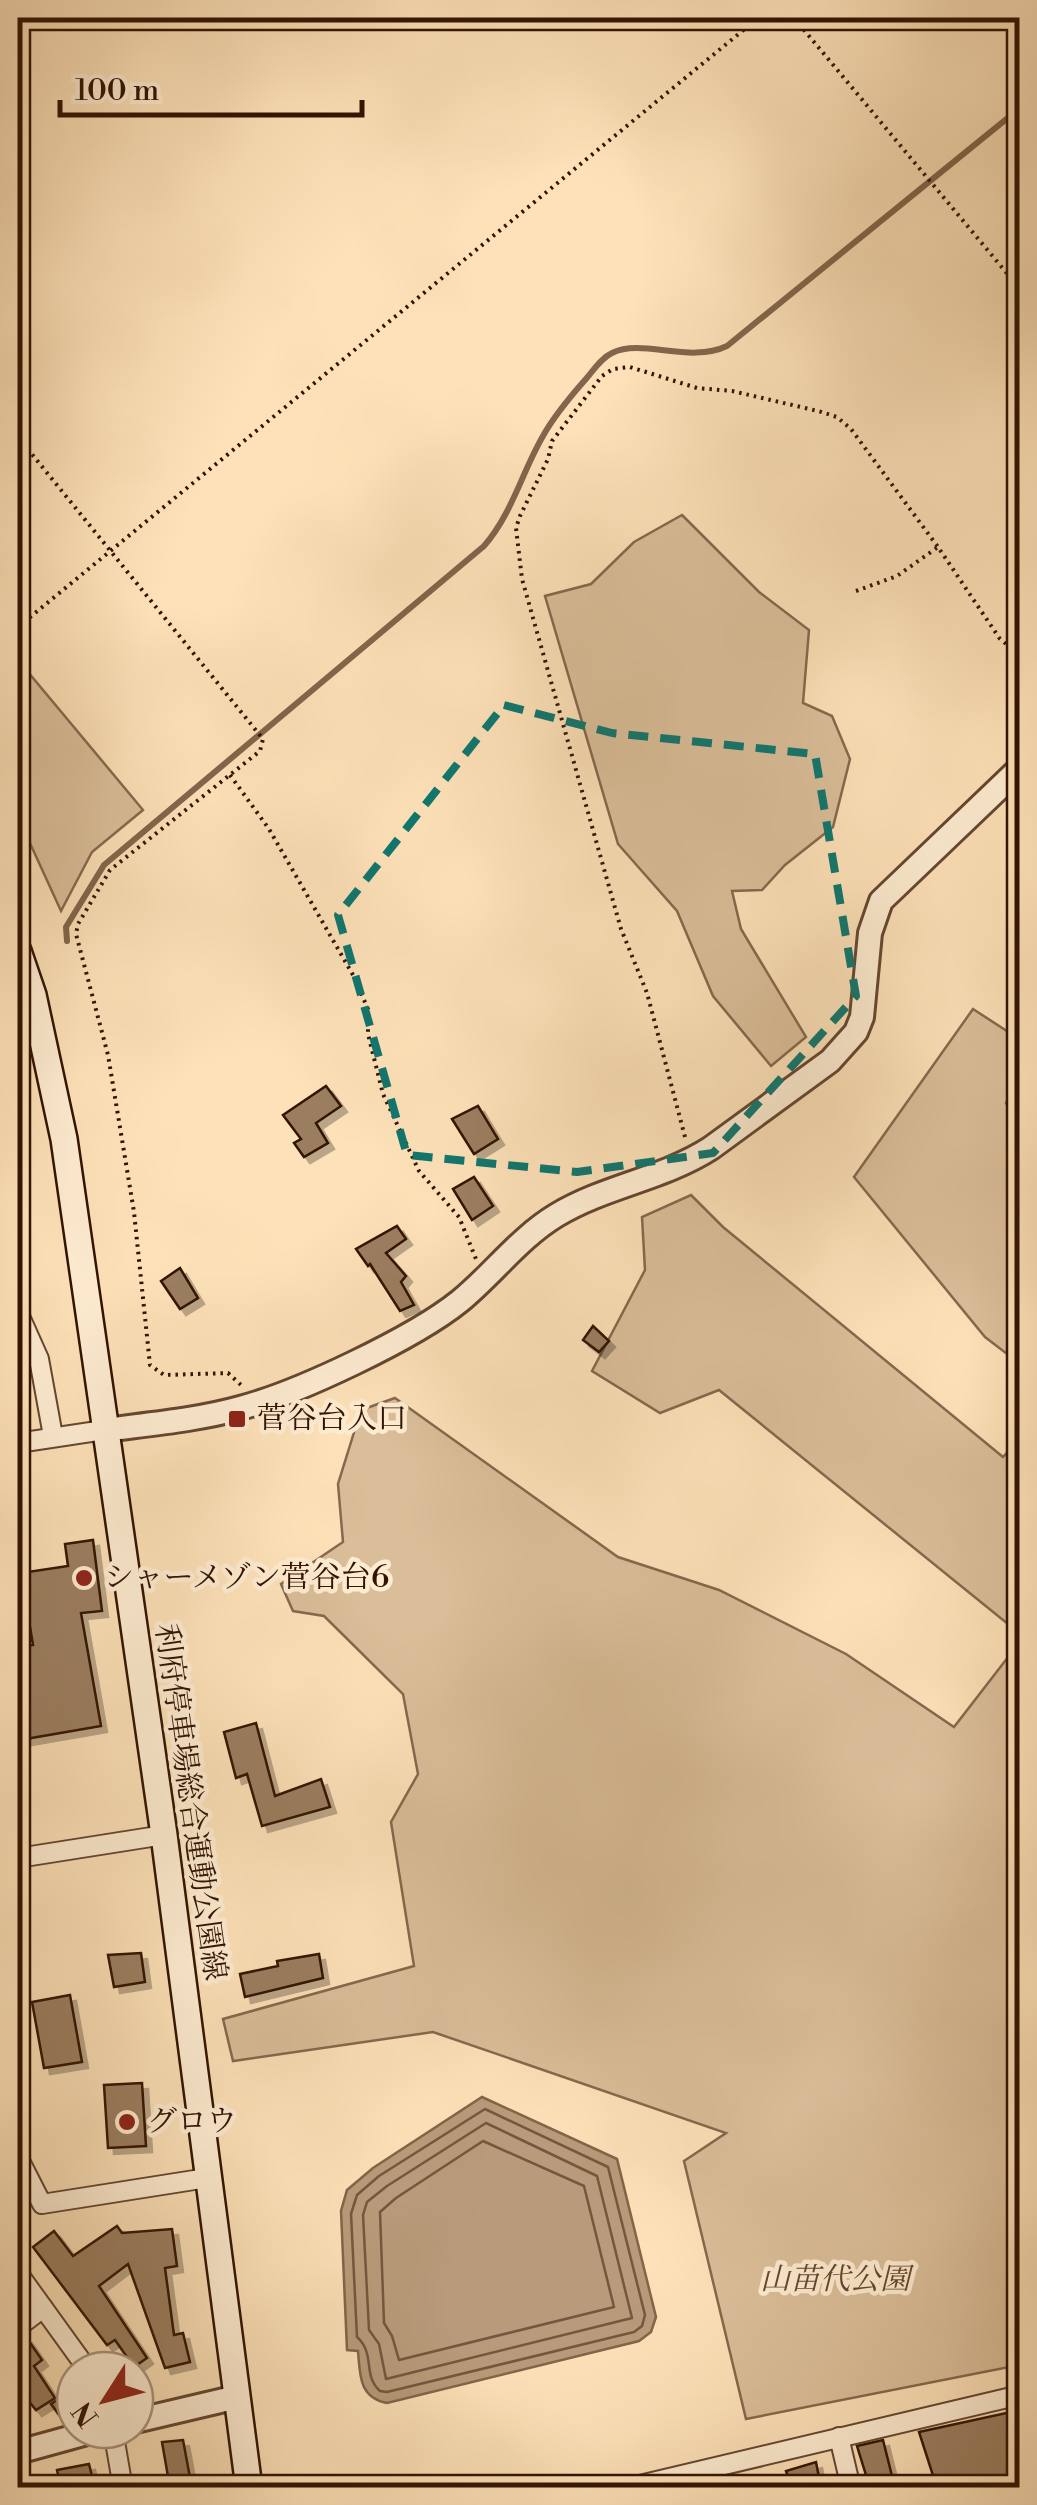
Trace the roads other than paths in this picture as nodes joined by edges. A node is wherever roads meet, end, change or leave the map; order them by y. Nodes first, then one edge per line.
1 (1020, 768) edge
2 (18, 951) edge
3 (18, 1312) edge
4 (104, 1430) junction
5 (52, 1436) junction
6 (18, 1442) edge
7 (164, 1835) junction
8 (18, 1858) edge
9 (18, 2157) edge
10 (207, 2178) junction
11 (18, 2273) edge
12 (43, 2308) junction
13 (18, 2327) edge
14 (73, 2350) edge
15 (1020, 2395) edge
16 (236, 2397) junction
17 (155, 2416) edge
18 (839, 2438) junction
19 (55, 2442) edge
20 (116, 2450) edge
21 (18, 2452) edge
22 (714, 2467) junction
23 (123, 2488) edge
24 (249, 2488) edge
25 (627, 2488) edge
26 (720, 2488) edge
27 (850, 2488) edge

1 - 4 street
2 - 4 main road, 利府停車場総合運動公園線
3 - 5 street
4 - 5 street
4 - 7 main road, 利府停車場総合運動公園線
5 - 6 street
7 - 8 street
7 - 10 main road, 利府停車場総合運動公園線
9 - 10 street
10 - 16 main road, 利府停車場総合運動公園線
11 - 12 street
12 - 13 street
12 - 14 street
15 - 18 street
16 - 17 street
16 - 24 main road, 利府停車場総合運動公園線
18 - 22 street
18 - 27 street
19 - 21 street
20 - 23 street
22 - 25 street
22 - 26 street

